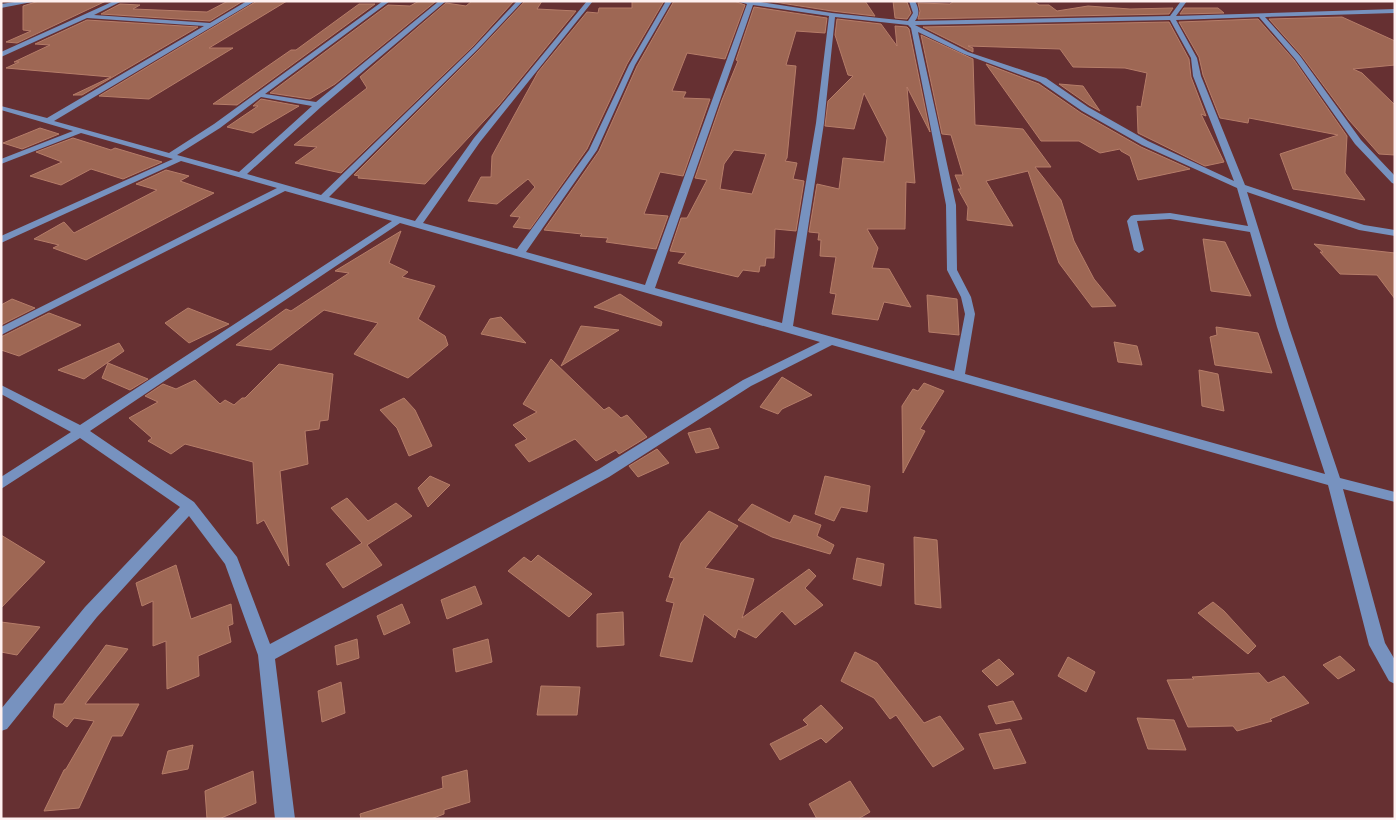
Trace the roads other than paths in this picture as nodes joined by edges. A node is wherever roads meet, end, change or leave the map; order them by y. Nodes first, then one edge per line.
1 (34, 1) edge
2 (119, 1) edge
3 (252, 1) edge
4 (387, 1) edge
5 (442, 1) edge
6 (520, 1) edge
7 (590, 1) edge
8 (669, 1) edge
9 (739, 1) edge
10 (912, 1) edge
11 (1184, 1) edge
12 (751, 2) edge
13 (1, 6) edge
14 (1395, 10) edge
15 (828, 12) junction
16 (1379, 12) junction
17 (1260, 15) junction
18 (88, 16) junction
19 (1172, 18) junction
20 (1395, 19) edge
21 (210, 25) junction
22 (912, 25) junction
23 (1, 55) edge
24 (260, 95) junction
25 (318, 105) junction
26 (1, 108) edge
27 (48, 120) junction
28 (81, 130) junction
29 (171, 155) junction
30 (182, 158) junction
31 (1, 162) edge
32 (241, 176) junction
33 (1395, 181) edge
34 (1241, 187) junction
35 (284, 188) junction
36 (322, 199) junction
37 (400, 220) junction
38 (417, 225) junction
39 (1254, 230) junction
40 (1395, 234) edge
41 (1, 240) edge
42 (1138, 250) dead end
43 (519, 254) junction
44 (650, 290) junction
45 (787, 329) junction
46 (1, 332) edge
47 (831, 341) junction
48 (959, 377) junction
49 (1, 390) edge
50 (80, 431) junction
51 (1334, 482) junction
52 (1, 484) edge
53 (1395, 497) edge
54 (189, 506) junction
55 (266, 655) junction
56 (1395, 676) edge
57 (1, 723) edge
58 (285, 819) edge

1 - 13 street
2 - 18 street
3 - 21 street
4 - 24 street
5 - 25 street
6 - 36 street
7 - 38 street
8 - 43 street
9 - 12 street
10 - 22 street
11 - 19 street
12 - 15 street
12 - 44 street
14 - 16 street
15 - 22 street
15 - 45 street
16 - 17 street
16 - 20 street
17 - 19 street
17 - 33 street
18 - 21 street
18 - 23 street
19 - 22 street
19 - 34 street
21 - 27 street
22 - 34 street
22 - 48 street
24 - 25 street
24 - 29 street
25 - 32 street
26 - 27 street
27 - 28 street
28 - 29 street
28 - 31 street
29 - 30 street
30 - 32 street
30 - 41 street
32 - 35 street
34 - 39 street
34 - 40 street
35 - 36 street
35 - 46 street
36 - 37 street
37 - 38 street
37 - 50 street
38 - 43 street
39 - 42 street
39 - 51 street
43 - 44 street
44 - 45 street
45 - 47 street
47 - 48 street
47 - 55 street
48 - 51 street
49 - 50 street
50 - 52 street
50 - 54 street
51 - 53 street
51 - 56 street
54 - 55 street
54 - 57 street
55 - 58 street

